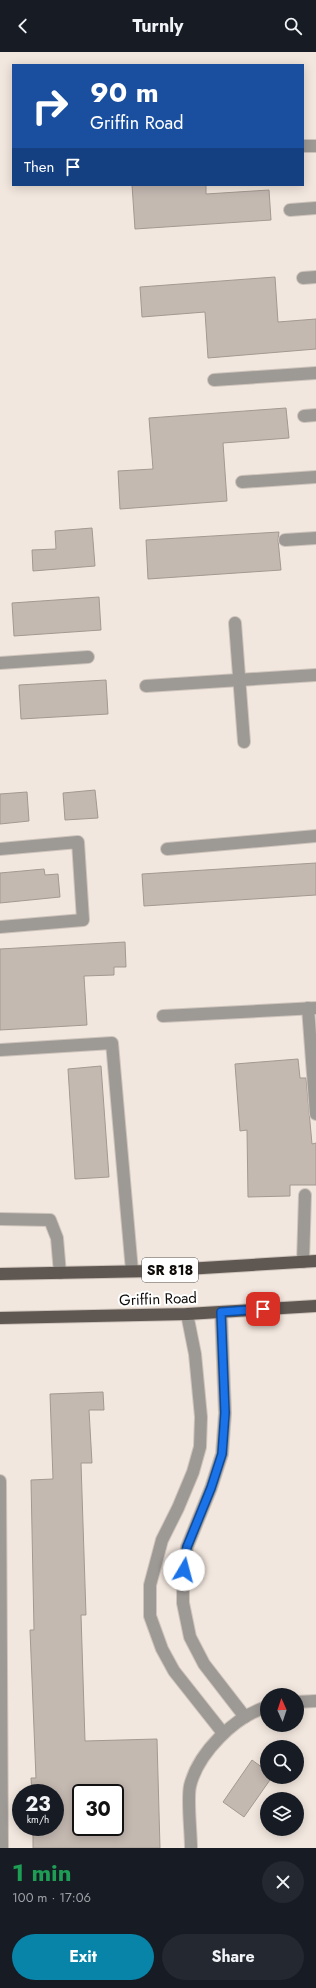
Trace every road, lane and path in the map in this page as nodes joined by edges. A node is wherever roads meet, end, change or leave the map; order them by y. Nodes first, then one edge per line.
1 (304, 146) edge
2 (316, 146) edge
3 (316, 208) edge
4 (290, 210) dead end
5 (316, 277) edge
6 (303, 278) dead end
7 (316, 372) edge
8 (214, 380) dead end
9 (316, 477) edge
10 (242, 482) dead end
11 (316, 538) edge
12 (285, 540) dead end
13 (235, 623) dead end
14 (88, 657) dead end
15 (0, 663) edge
16 (316, 675) edge
17 (240, 680) junction
18 (146, 686) dead end
19 (244, 742) dead end
20 (316, 836) edge
21 (0, 849) edge
22 (167, 849) dead end
23 (0, 927) edge
24 (312, 1008) edge
25 (162, 1016) dead end
26 (0, 1050) edge
27 (316, 1114) edge
28 (305, 1195) dead end
29 (0, 1219) edge
30 (303, 1262) junction
31 (316, 1262) edge
32 (132, 1271) junction
33 (60, 1273) junction
34 (0, 1274) edge
35 (316, 1306) edge
36 (221, 1312) junction
37 (187, 1314) junction
38 (0, 1318) edge
39 (0, 1481) edge
40 (316, 1701) edge
41 (304, 1702) edge
42 (260, 1709) edge
43 (245, 1717) junction
44 (223, 1733) junction
45 (2, 1848) edge
46 (191, 1848) edge

1 - 2 street
3 - 4 street
5 - 6 street
7 - 8 street
9 - 10 street
11 - 12 street
13 - 17 street
14 - 15 street
16 - 17 street
17 - 18 street
17 - 19 street
20 - 22 street
21 - 23 street
24 - 25 street
24 - 27 street
26 - 32 street
28 - 30 street
29 - 33 street
30 - 31 main road, Griffin Road / SR 818
30 - 32 main road, Griffin Road / SR 818
32 - 33 main road, Griffin Road / SR 818
33 - 34 main road, Griffin Road / SR 818
35 - 36 main road, Griffin Road
36 - 37 main road, Griffin Road
36 - 43 street
37 - 38 main road, Griffin Road
37 - 44 street
39 - 45 street
40 - 41 street
42 - 43 street
43 - 44 street
44 - 46 street

